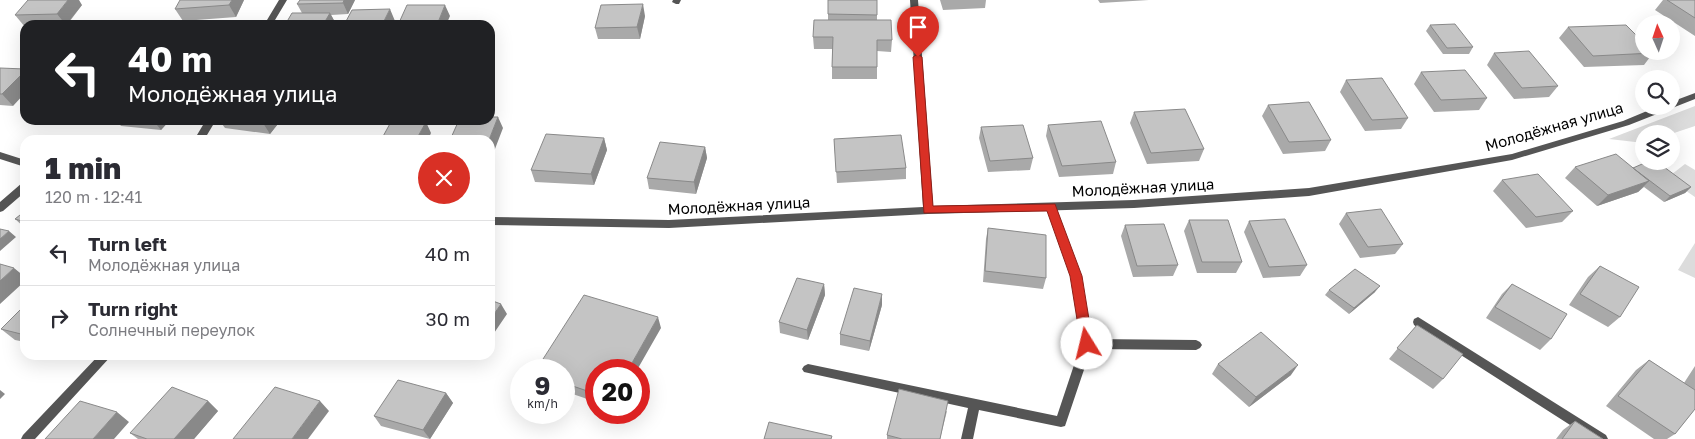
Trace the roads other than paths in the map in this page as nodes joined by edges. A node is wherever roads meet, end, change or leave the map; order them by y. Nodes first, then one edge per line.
1 (283, 0) edge
2 (914, 0) edge
3 (271, 20) edge
4 (1695, 96) edge
5 (1680, 102) edge
6 (1646, 115) edge
7 (0, 155) edge
8 (20, 162) edge
9 (20, 190) edge
10 (1051, 207) junction
11 (0, 208) edge
12 (928, 210) junction
13 (495, 221) edge
14 (1418, 322) dead end
15 (1087, 344) junction
16 (1196, 345) dead end
17 (101, 360) edge
18 (808, 368) dead end
19 (974, 404) junction
20 (27, 439) edge
21 (967, 439) edge
22 (1602, 439) edge

1 - 3 street
2 - 12 street
4 - 5 street
6 - 10 street, Молодёжная улица
7 - 8 street
9 - 11 street
10 - 12 street, Молодёжная улица
10 - 15 street
12 - 13 street, Молодёжная улица
14 - 22 street
15 - 16 street
15 - 19 street
17 - 20 street
18 - 19 street
19 - 21 street

